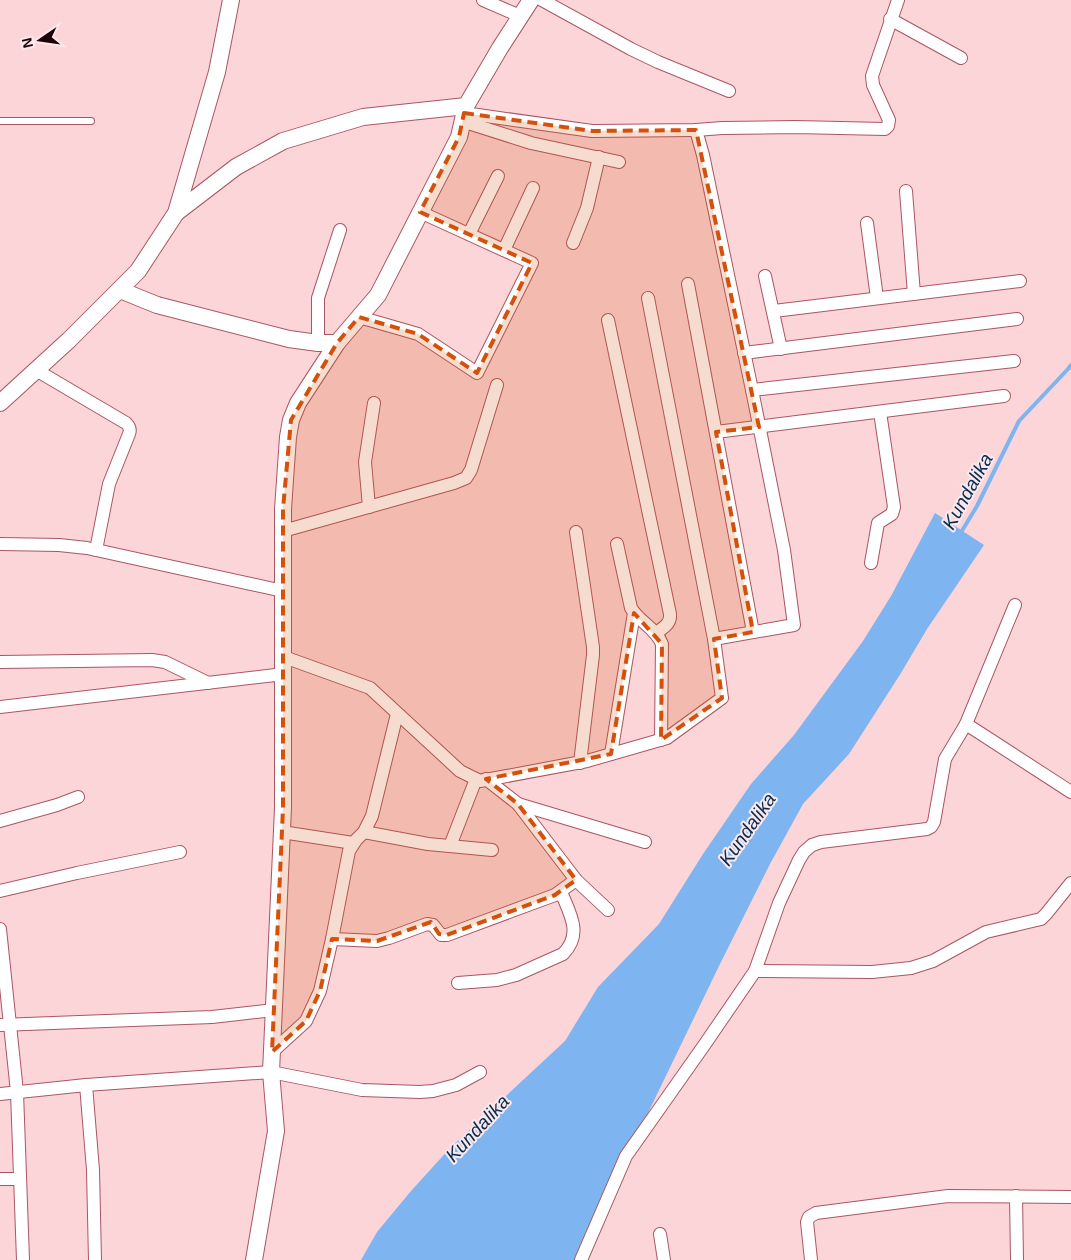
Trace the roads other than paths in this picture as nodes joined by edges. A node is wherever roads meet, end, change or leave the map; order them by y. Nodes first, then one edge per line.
1 (232, 0) edge
2 (483, 0) edge
3 (531, 0) edge
4 (542, 0) edge
5 (898, 0) edge
6 (520, 16) junction
7 (890, 19) junction
8 (961, 58) dead end
9 (729, 91) dead end
10 (464, 113) junction
11 (0, 121) edge
12 (91, 121) dead end
13 (696, 130) junction
14 (598, 157) junction
15 (619, 162) dead end
16 (498, 176) dead end
17 (533, 188) dead end
18 (906, 191) dead end
19 (420, 212) junction
20 (176, 213) junction
21 (867, 223) dead end
22 (340, 230) dead end
23 (469, 234) junction
24 (573, 243) dead end
25 (504, 250) junction
26 (765, 276) dead end
27 (1020, 281) dead end
28 (688, 284) dead end
29 (120, 290) junction
30 (914, 294) junction
31 (648, 298) dead end
32 (877, 298) junction
33 (774, 311) junction
34 (359, 317) junction
35 (1017, 319) dead end
36 (608, 320) dead end
37 (318, 343) junction
38 (337, 343) junction
39 (781, 349) junction
40 (744, 353) junction
41 (1014, 361) dead end
42 (36, 370) junction
43 (497, 385) dead end
44 (752, 390) junction
45 (1004, 396) dead end
46 (0, 403) edge
47 (374, 403) dead end
48 (880, 412) junction
49 (759, 427) junction
50 (716, 432) junction
51 (369, 507) junction
52 (283, 531) junction
53 (576, 532) dead end
54 (0, 544) edge
55 (617, 544) dead end
56 (96, 550) junction
57 (871, 563) dead end
58 (283, 596) junction
59 (1015, 605) dead end
60 (634, 613) junction
61 (753, 632) junction
62 (656, 633) junction
63 (714, 639) junction
64 (284, 657) junction
65 (0, 662) edge
66 (284, 674) junction
67 (208, 683) junction
68 (0, 707) edge
69 (397, 714) junction
70 (966, 724) junction
71 (661, 740) junction
72 (612, 754) junction
73 (580, 763) junction
74 (481, 779) junction
75 (1071, 792) edge
76 (78, 797) dead end
77 (518, 804) junction
78 (0, 821) edge
79 (282, 832) junction
80 (364, 832) junction
81 (353, 842) junction
82 (645, 842) dead end
83 (450, 846) junction
84 (492, 850) dead end
85 (180, 852) dead end
86 (576, 880) junction
87 (1071, 883) edge
88 (0, 891) edge
89 (561, 892) junction
90 (608, 910) dead end
91 (0, 929) edge
92 (332, 939) junction
93 (754, 971) junction
94 (458, 983) dead end
95 (274, 1010) junction
96 (5, 1024) edge
97 (272, 1052) junction
98 (271, 1072) junction
99 (480, 1072) dead end
100 (86, 1085) junction
101 (17, 1092) junction
102 (0, 1094) edge
103 (0, 1179) edge
104 (20, 1179) junction
105 (1016, 1196) junction
106 (1071, 1197) edge
107 (660, 1234) dead end
108 (23, 1260) edge
109 (95, 1260) edge
110 (254, 1260) edge
111 (581, 1260) edge
112 (664, 1260) edge
113 (810, 1260) edge
114 (1017, 1260) edge

1 - 20 street
2 - 6 street
3 - 6 street
4 - 9 street
5 - 7 street
6 - 10 street
7 - 8 street
7 - 13 street
10 - 13 street
10 - 14 street
10 - 19 street
10 - 20 street
11 - 12 lane
13 - 40 street
14 - 15 street
14 - 24 street
16 - 23 street
17 - 25 street
18 - 30 street
19 - 23 street
19 - 34 street
20 - 29 street
21 - 32 street
22 - 37 street
23 - 25 street
25 - 34 street
26 - 33 street
27 - 30 street
28 - 50 street
29 - 37 street
29 - 42 street
30 - 32 street
31 - 63 street
32 - 33 street
33 - 39 street
34 - 38 street
35 - 39 street
36 - 62 street
37 - 38 street
38 - 52 street
39 - 40 street
40 - 44 street
41 - 44 street
42 - 46 street
42 - 56 street
43 - 51 street
44 - 49 street
45 - 48 street
47 - 51 street
48 - 49 street
48 - 57 street
49 - 50 street
49 - 61 street
50 - 61 street
51 - 52 street
52 - 58 street
53 - 73 street
54 - 56 street
55 - 60 street
56 - 58 street
58 - 64 street
59 - 70 street
60 - 62 street
60 - 72 street
61 - 63 street
62 - 71 street
63 - 71 street
64 - 66 street
64 - 69 street
65 - 67 street
66 - 67 street
66 - 79 street
67 - 68 street
69 - 74 street
69 - 80 street
70 - 75 street
70 - 93 street
71 - 72 street
72 - 73 street
73 - 74 street
74 - 77 street
74 - 83 street
76 - 78 street
77 - 82 street
77 - 86 street
79 - 81 street
79 - 95 street
80 - 81 street
80 - 83 street
81 - 92 street
83 - 84 street
85 - 88 street
86 - 89 street
86 - 90 street
87 - 93 street
89 - 92 street
89 - 94 street
91 - 96 street
92 - 97 street
93 - 111 street
95 - 96 street
95 - 97 street
96 - 101 street
97 - 98 street
98 - 99 street
98 - 100 street
98 - 110 street
100 - 101 street
100 - 109 street
101 - 102 street
101 - 104 street
103 - 104 street
104 - 108 street
105 - 106 street
105 - 113 street
105 - 114 street
107 - 112 street

